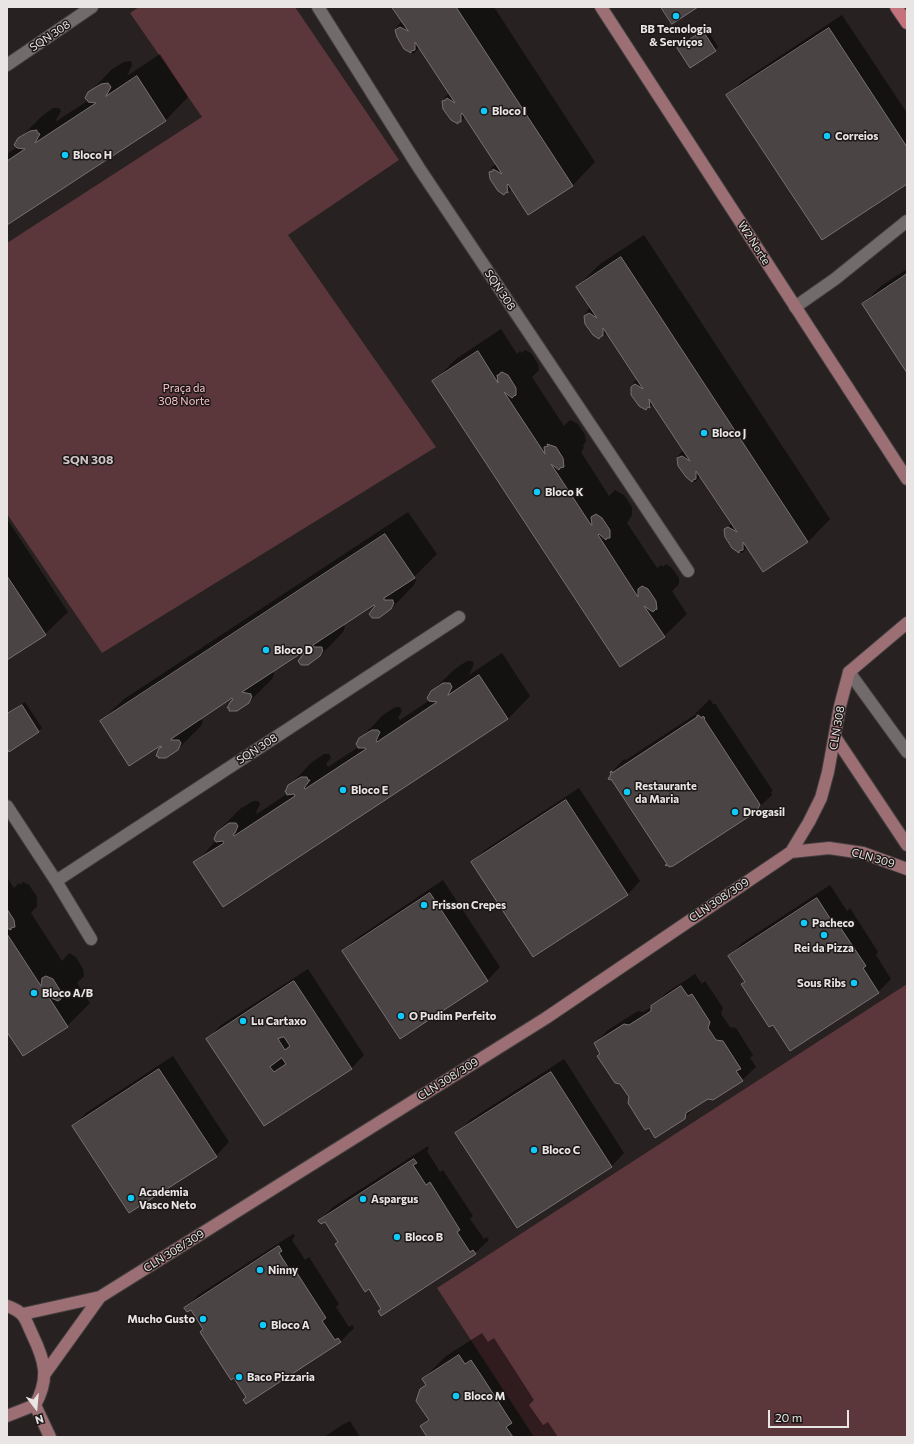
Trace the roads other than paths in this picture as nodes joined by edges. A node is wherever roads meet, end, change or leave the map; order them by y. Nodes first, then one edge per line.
1 (92, 7) edge
2 (318, 7) edge
3 (601, 7) edge
4 (896, 7) edge
5 (907, 23) edge
6 (7, 65) edge
7 (907, 221) edge
8 (795, 307) junction
9 (907, 479) edge
10 (688, 570) dead end
11 (459, 617) dead end
12 (907, 623) edge
13 (849, 672) junction
14 (835, 737) junction
15 (907, 752) edge
16 (7, 806) edge
17 (907, 845) edge
18 (791, 852) junction
19 (907, 869) edge
20 (56, 881) junction
21 (91, 939) dead end
22 (100, 1297) junction
23 (7, 1306) edge
24 (23, 1314) junction
25 (44, 1375) junction
26 (35, 1405) junction
27 (7, 1416) edge
28 (50, 1437) edge

1 - 6 street, SQN 308
2 - 10 street, SQN 308
3 - 8 street, W2 Norte
4 - 5 main road
7 - 8 street
8 - 9 street, W2 Norte
11 - 20 street, SQN 308
12 - 13 street
13 - 14 street, CLN 308
13 - 15 street
14 - 17 street
14 - 18 street, CLN 308
16 - 20 street
18 - 19 street, CLN 309
18 - 22 street, CLN 308/309
20 - 21 street
22 - 24 street, CLN 308/309
22 - 25 street, CLN 308/309
23 - 24 street
24 - 25 street
25 - 26 street
26 - 27 street
26 - 28 street

